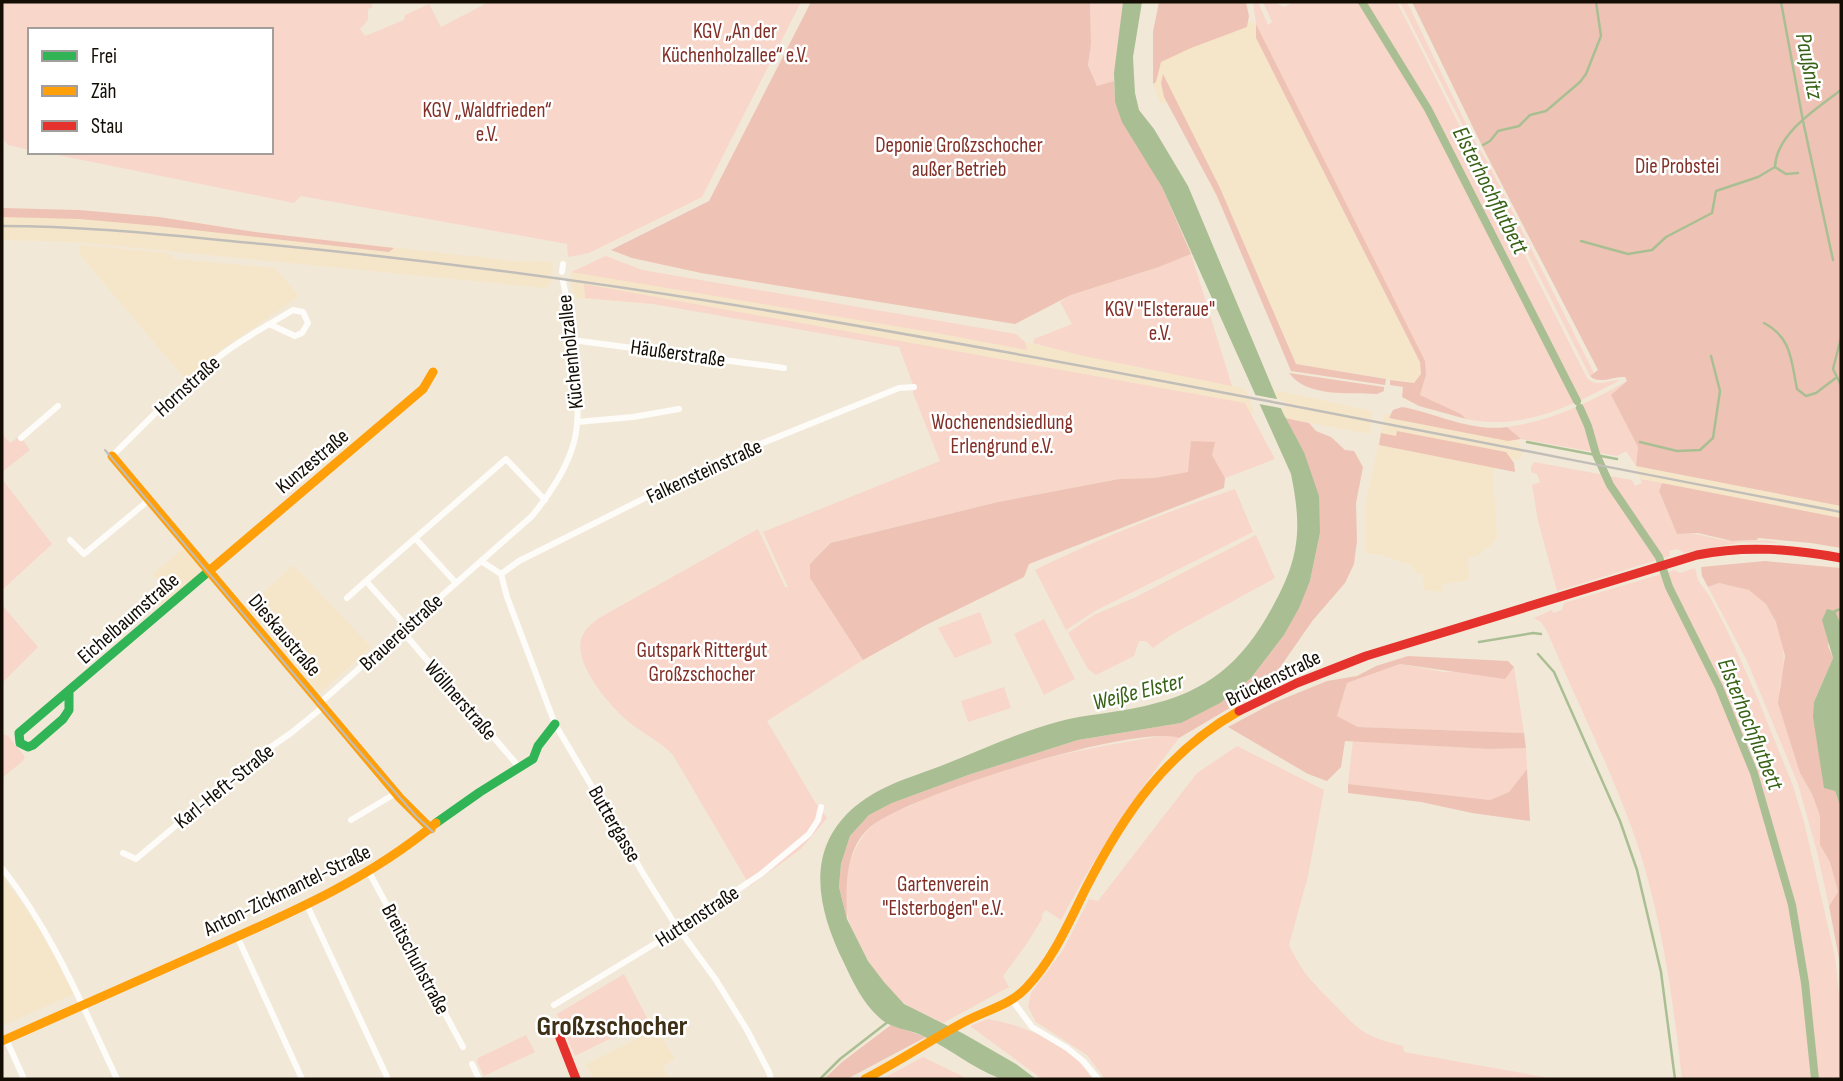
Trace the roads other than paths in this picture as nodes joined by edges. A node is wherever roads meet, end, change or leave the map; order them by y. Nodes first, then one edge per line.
1 (563, 281) dead end
2 (269, 324) junction
3 (572, 340) junction
4 (784, 368) dead end
5 (433, 372) dead end
6 (914, 387) dead end
7 (58, 406) dead end
8 (679, 409) dead end
9 (577, 422) junction
10 (21, 438) dead end
11 (112, 456) joint
12 (149, 500) junction
13 (545, 500) junction
14 (415, 538) junction
15 (71, 540) dead end
16 (1841, 558) edge
17 (481, 561) junction
18 (209, 572) junction
19 (501, 575) junction
20 (366, 582) junction
21 (456, 583) junction
22 (347, 598) dead end
23 (404, 629) junction
24 (69, 691) junction
25 (322, 705) junction
26 (555, 724) junction
27 (520, 768) junction
28 (396, 793) junction
29 (821, 807) dead end
30 (352, 820) dead end
31 (430, 829) junction
32 (123, 853) dead end
33 (2, 868) edge
34 (369, 872) junction
35 (307, 905) junction
36 (679, 929) junction
37 (237, 936) junction
38 (1012, 1000) junction
39 (82, 1005) junction
40 (554, 1005) dead end
41 (560, 1038) dead end
42 (4, 1040) edge
43 (463, 1047) dead end
44 (472, 1064) dead end
45 (24, 1079) edge
46 (117, 1079) edge
47 (302, 1079) edge
48 (388, 1079) edge
49 (479, 1079) edge
50 (576, 1079) edge
51 (771, 1079) edge
52 (865, 1079) edge
53 (1098, 1079) edge

1 - 3 street, Küchenholzallee
2 - 2 street, Hornstraße
2 - 11 street, Hornstraße
3 - 4 street, Häußerstraße
3 - 9 street, Küchenholzallee
5 - 18 main road, Kunzestraße
6 - 19 street, Falkensteinstraße
7 - 10 street
8 - 9 street, Küchenholzallee
9 - 13 street, Küchenholzallee
11 - 12 main road, Dieskaustraße
12 - 15 street
12 - 18 main road, Dieskaustraße
13 - 14 street
13 - 17 street, Küchenholzallee
14 - 20 street
14 - 21 street
16 - 38 main road, Brückenstraße
17 - 19 street
17 - 21 street, Brauereistraße
18 - 24 main road, Eichelbaumstraße
18 - 25 main road, Dieskaustraße
19 - 26 street, Buttergasse
20 - 22 street
20 - 23 street, Wöllnerstraße
21 - 23 street, Brauereistraße
23 - 25 street, Brauereistraße
23 - 27 street, Wöllnerstraße
24 - 24 main road, Eichelbaumstraße
25 - 28 main road, Dieskaustraße
25 - 32 street, Karl-Heft-Straße
26 - 27 main road, Anton-Zickmantel-Straße
26 - 36 street, Buttergasse
27 - 31 main road, Anton-Zickmantel-Straße
28 - 30 street
28 - 31 main road, Dieskaustraße
29 - 36 street, Huttenstraße
31 - 34 main road, Anton-Zickmantel-Straße
33 - 39 street
34 - 35 main road, Anton-Zickmantel-Straße
34 - 43 street, Breitschuhstraße
35 - 37 main road, Anton-Zickmantel-Straße
35 - 48 street
36 - 40 street, Huttenstraße
36 - 51 street, Buttergasse
37 - 39 main road, Anton-Zickmantel-Straße
37 - 47 street
38 - 52 main road, Brückenstraße
38 - 53 street
39 - 42 main road, Anton-Zickmantel-Straße
39 - 46 street
41 - 50 main road
42 - 45 street
44 - 49 street

